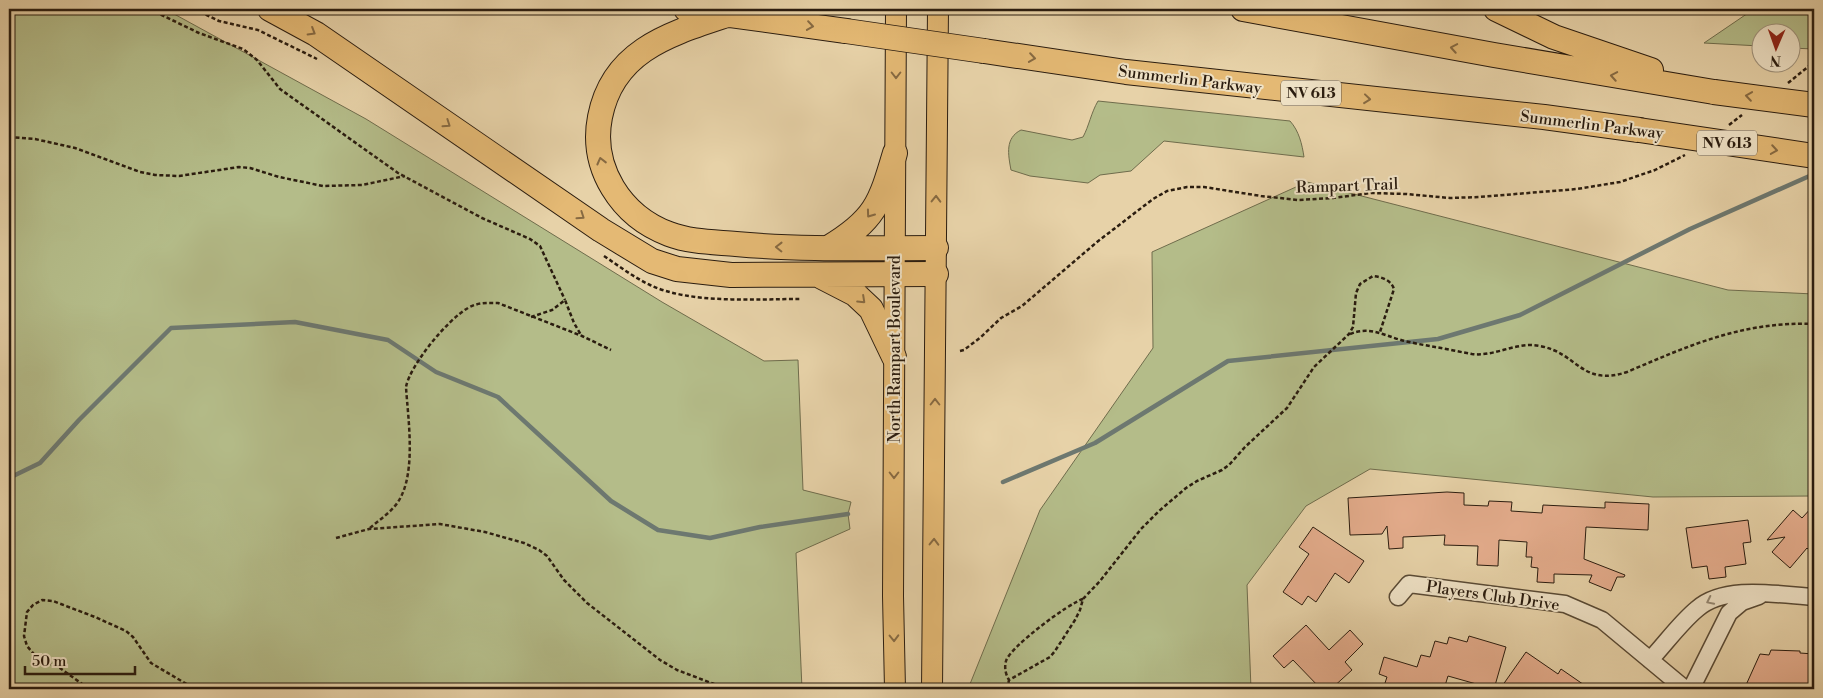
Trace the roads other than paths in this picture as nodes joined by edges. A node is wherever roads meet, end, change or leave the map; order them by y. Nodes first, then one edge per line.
1 (270, 9) edge
2 (686, 9) edge
3 (896, 9) edge
4 (938, 9) edge
5 (1243, 9) edge
6 (1496, 9) edge
7 (727, 15) junction
8 (1714, 92) junction
9 (1814, 105) edge
10 (895, 153) junction
11 (1814, 156) edge
12 (828, 248) junction
13 (894, 248) junction
14 (936, 248) junction
15 (894, 274) junction
16 (936, 274) junction
17 (820, 276) junction
18 (894, 356) junction
19 (1775, 594) junction
20 (1398, 597) dead end
21 (1814, 597) edge
22 (1650, 660) junction
23 (895, 689) edge
24 (932, 689) edge
25 (1685, 689) edge
26 (1690, 689) edge

1 -> 17 highway
2 - 7 highway, Summerlin Parkway / NV 613
3 -> 10 main road, North Rampart Boulevard
14 -> 4 main road
8 -> 5 highway
6 - 8 highway
7 -> 11 highway, Summerlin Parkway / NV 613, bridge
12 -> 7 highway
9 -> 8 highway, bridge
10 -> 12 highway
10 - 13 main road, North Rampart Boulevard
12 - 13 highway
13 - 14 highway
13 - 15 main road, North Rampart Boulevard
14 - 16 main road
15 - 16 highway
15 - 17 highway
15 - 18 main road, North Rampart Boulevard
24 -> 16 main road
17 -> 18 highway
18 -> 23 main road, North Rampart Boulevard
19 - 21 street
19 -> 22 street
19 - 26 street
20 - 22 street, Players Club Drive
22 - 25 street, Players Club Drive

